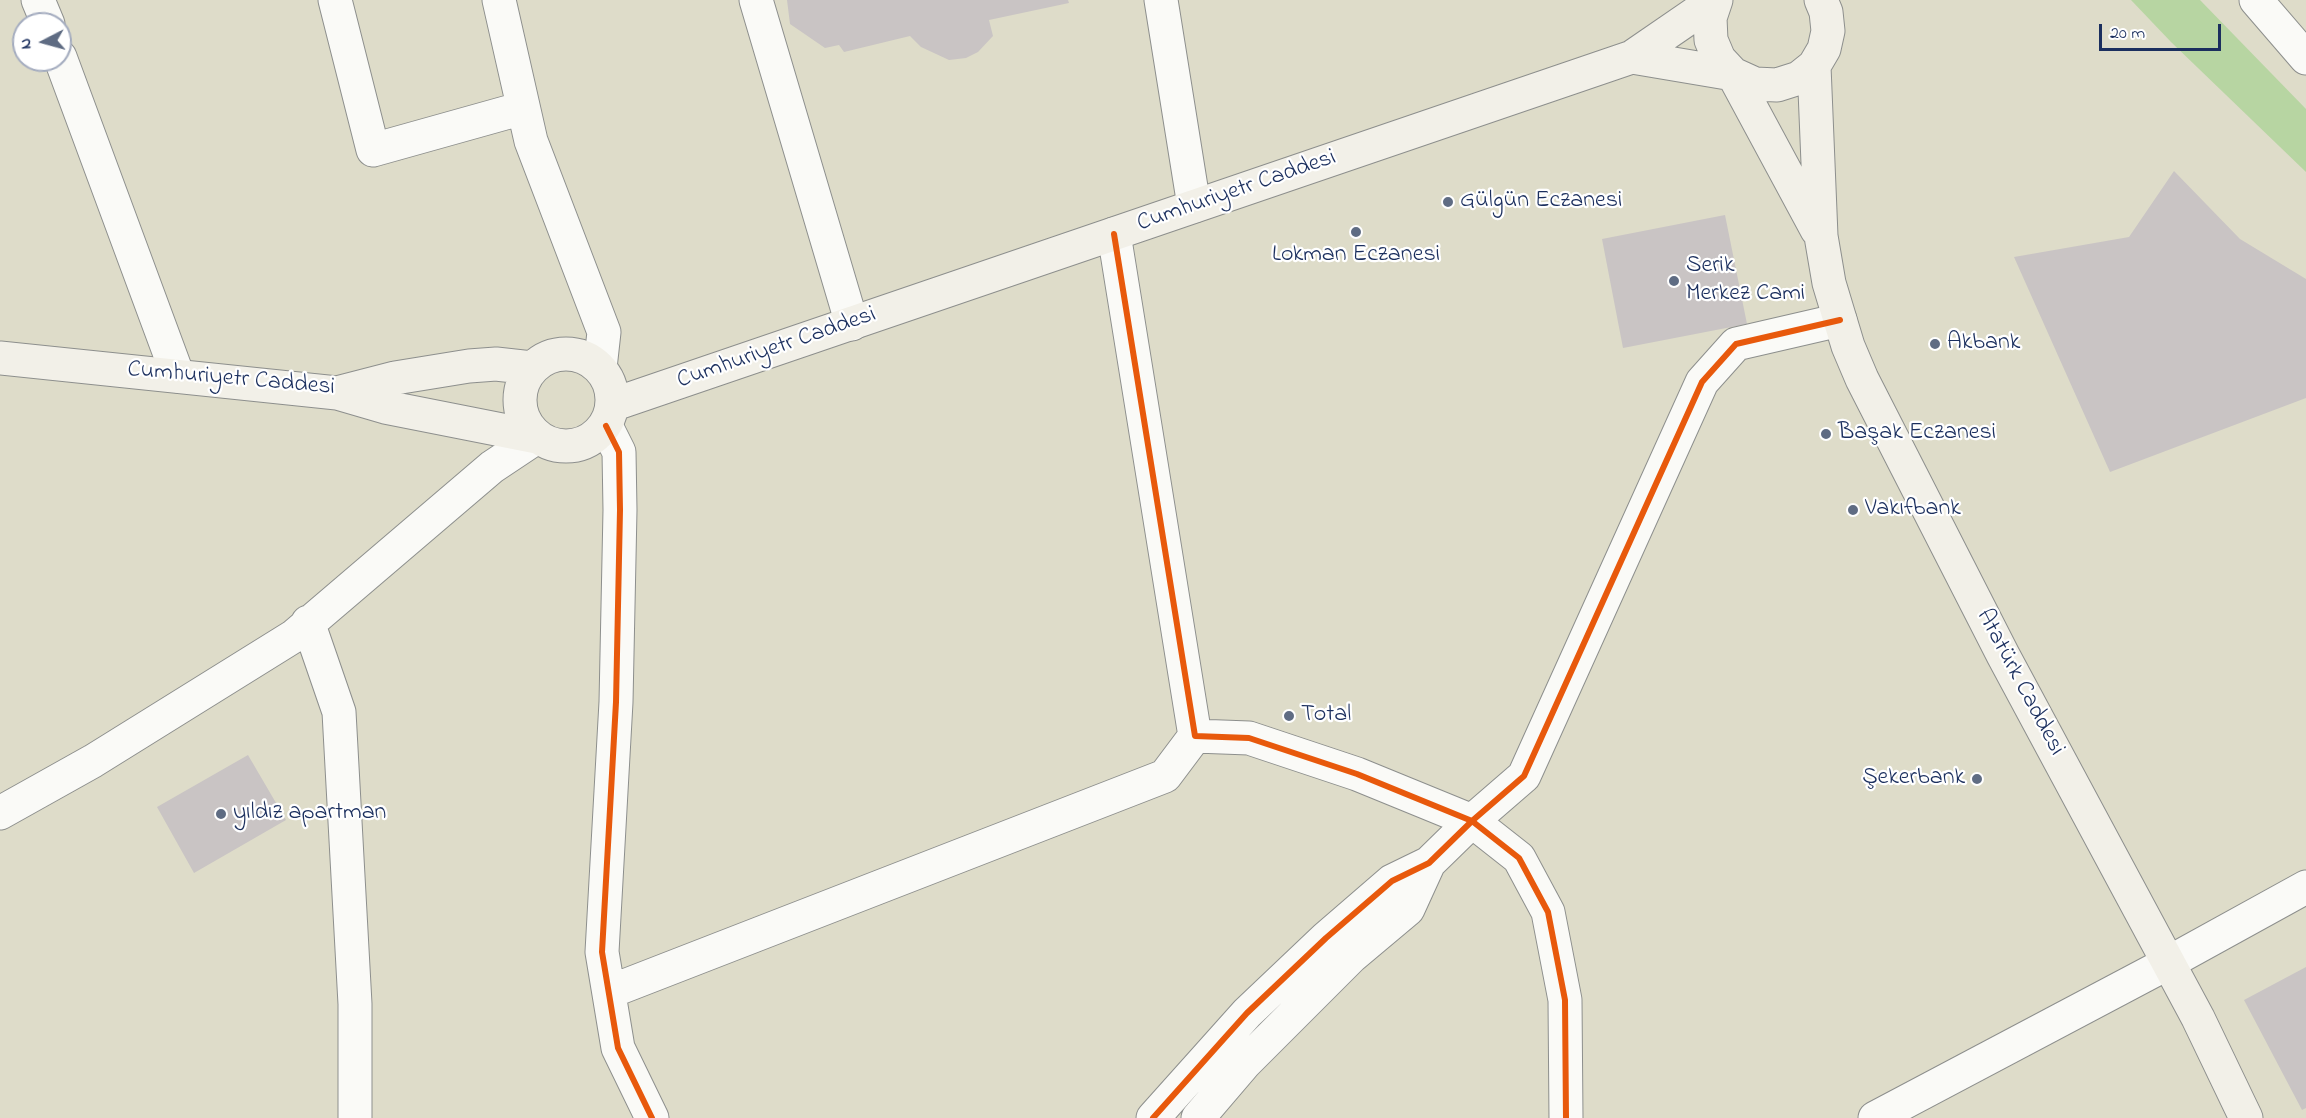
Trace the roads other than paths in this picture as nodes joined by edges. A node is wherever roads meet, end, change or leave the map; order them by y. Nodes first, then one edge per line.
1 (335, 0) edge
2 (499, 0) edge
3 (756, 0) edge
4 (1161, 0) edge
5 (1715, 0) edge
6 (1821, 0) edge
7 (2256, 0) edge
8 (1632, 57) junction
9 (2306, 58) edge
10 (1814, 66) junction
11 (66, 72) edge
12 (1733, 74) junction
13 (523, 108) junction
14 (1194, 206) junction
15 (1114, 234) junction
16 (1821, 236) junction
17 (1840, 320) junction
18 (852, 324) junction
19 (0, 358) edge
20 (532, 368) junction
21 (178, 376) junction
22 (337, 393) junction
23 (607, 395) junction
24 (537, 437) junction
25 (308, 622) junction
26 (1196, 736) junction
27 (0, 813) edge
28 (1472, 821) junction
29 (1429, 863) junction
30 (2306, 887) edge
31 (2168, 963) junction
32 (609, 992) junction
33 (355, 1118) edge
34 (652, 1118) edge
35 (1153, 1118) edge
36 (1198, 1118) edge
37 (1566, 1118) edge
38 (1875, 1118) edge
39 (2246, 1118) edge

1 - 13 street
2 - 13 street
3 - 18 street
4 - 14 street
5 - 8 main road, Cumhuriyetr Caddesi
5 - 12 main road, Atatürk Caddesi
6 - 10 main road
7 - 9 street
8 - 12 main road
8 - 14 main road, Cumhuriyetr Caddesi
10 - 12 main road
10 - 16 main road, Atatürk Caddesi
11 - 21 street
12 - 16 main road, Atatürk Caddesi
13 - 23 street
14 - 15 main road, Cumhuriyetr Caddesi
15 - 18 main road, Cumhuriyetr Caddesi
15 - 26 street
16 - 17 main road, Atatürk Caddesi
17 - 28 street
17 - 31 main road, Atatürk Caddesi
18 - 23 main road, Cumhuriyetr Caddesi
19 - 21 main road, Cumhuriyetr Caddesi
20 - 22 main road, Cumhuriyetr Caddesi
20 - 23 main road
20 - 24 main road
21 - 22 main road, Cumhuriyetr Caddesi
22 - 24 main road
23 - 24 main road
23 - 32 street
24 - 25 street
25 - 27 street
25 - 33 street
26 - 28 street
26 - 32 street
28 - 29 street
28 - 37 street
29 - 35 street
29 - 36 street
30 - 31 street
31 - 38 street
31 - 39 main road, Atatürk Caddesi
32 - 34 street

